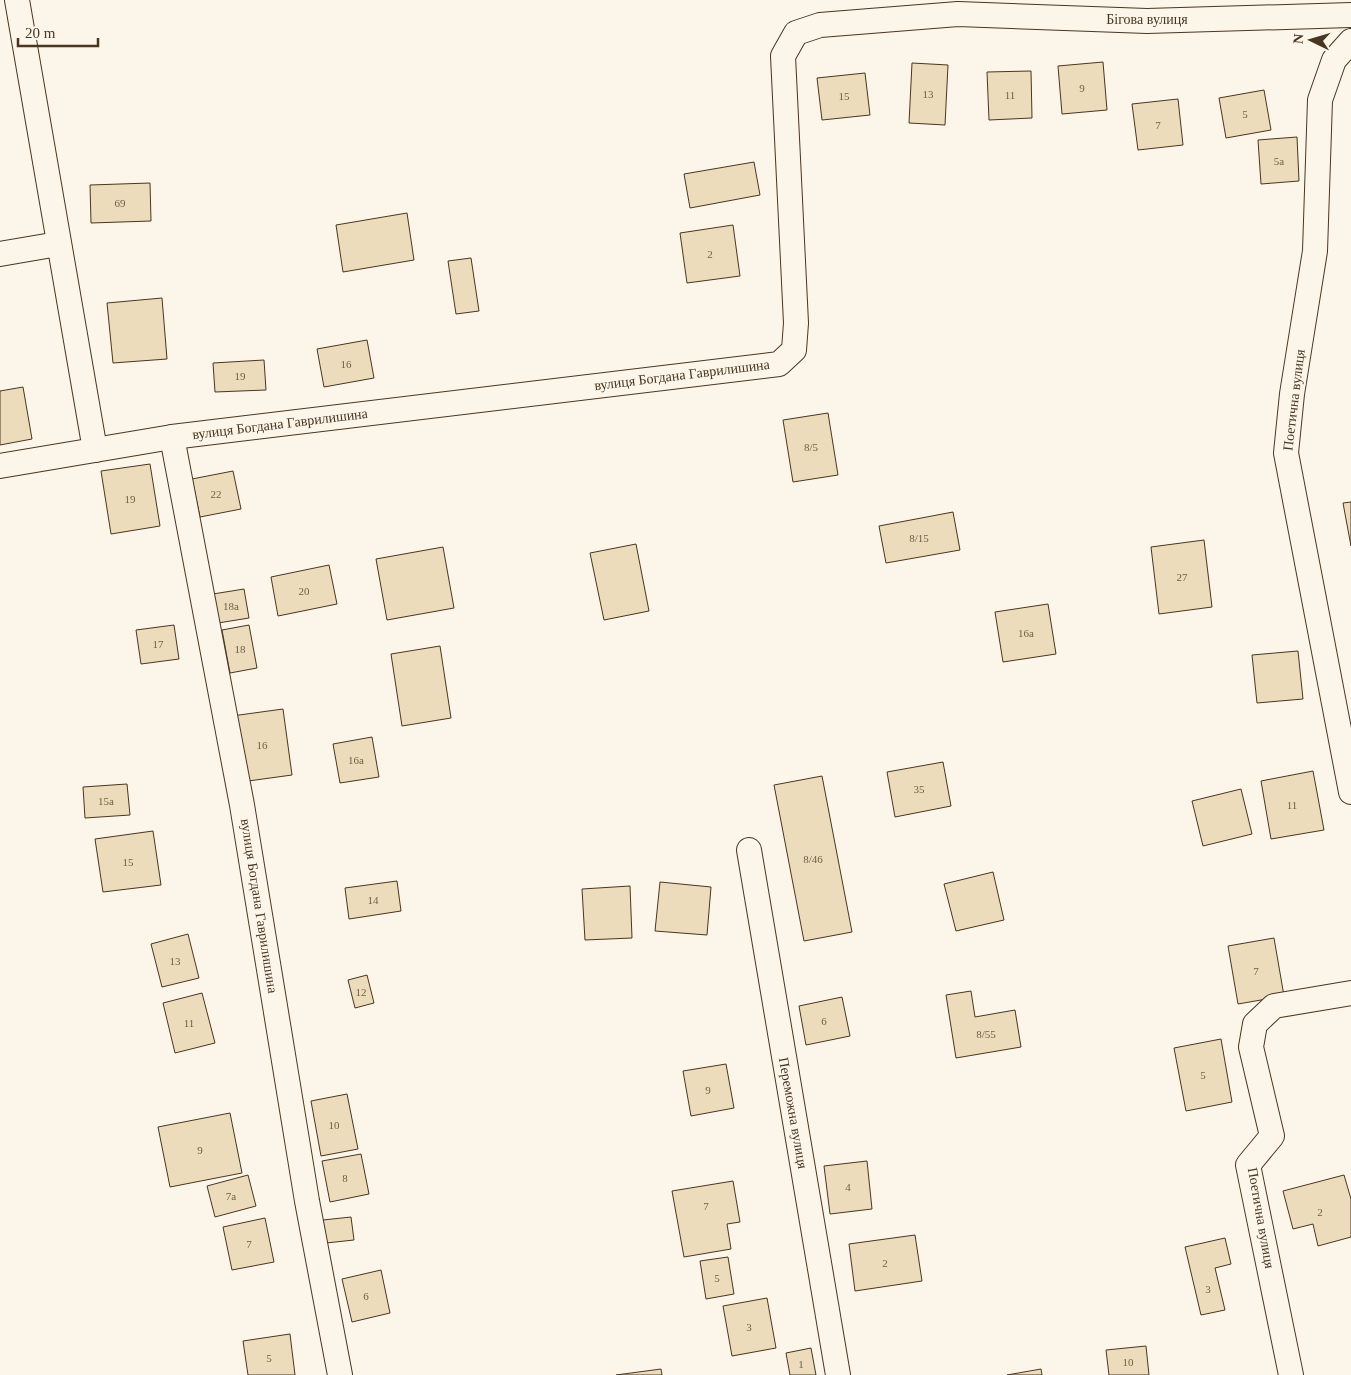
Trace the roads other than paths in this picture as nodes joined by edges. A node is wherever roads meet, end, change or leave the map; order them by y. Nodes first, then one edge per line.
1 (11, 2) edge
2 (956, 7) edge
3 (1351, 15) edge
4 (1351, 41) edge
5 (58, 244) junction
6 (0, 254) edge
7 (172, 437) junction
8 (95, 450) junction
9 (0, 466) edge
10 (1351, 792) edge
11 (748, 850) dead end
12 (1351, 993) edge
13 (340, 1375) edge
14 (838, 1375) edge
15 (1291, 1375) edge

1 - 5 street
2 - 3 street, Бігова вулиця
2 - 7 street, вулиця Богдана Гаврилишина
4 - 10 street, Поетична вулиця
5 - 6 street
5 - 8 street
7 - 8 street, вулиця Богдана Гаврилишина
7 - 13 street, вулиця Богдана Гаврилишина
8 - 9 street, вулиця Богдана Гаврилишина
11 - 14 street, Переможна вулиця
12 - 15 street, Поетична вулиця

